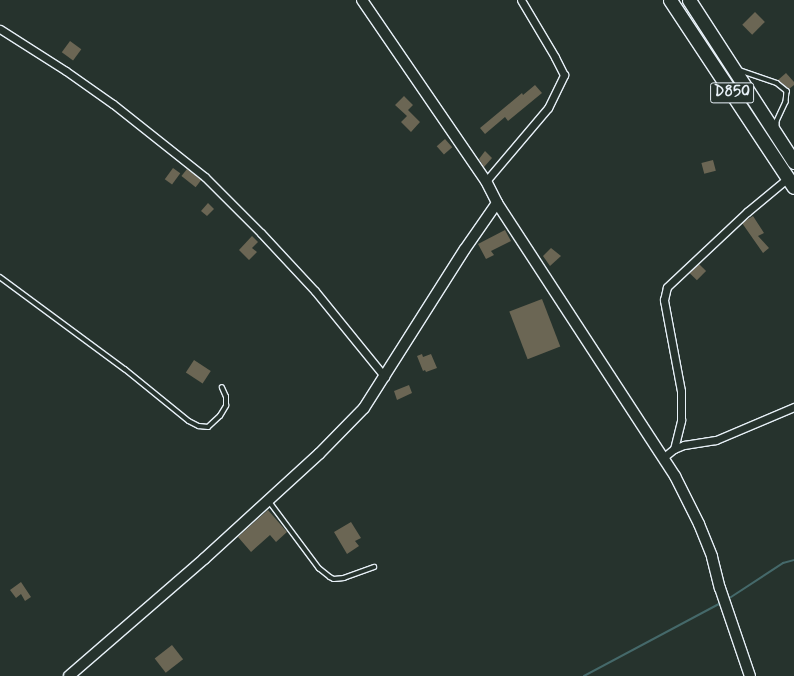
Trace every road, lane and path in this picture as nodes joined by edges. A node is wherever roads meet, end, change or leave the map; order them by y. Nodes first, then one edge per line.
1 (362, 0) edge
2 (521, 0) edge
3 (670, 0) edge
4 (689, 0) edge
5 (0, 29) edge
6 (733, 68) junction
7 (778, 136) junction
8 (794, 162) edge
9 (486, 181) junction
10 (791, 182) edge
11 (497, 204) junction
12 (0, 277) edge
13 (385, 377) junction
14 (222, 388) dead end
15 (794, 407) edge
16 (674, 449) junction
17 (664, 457) junction
18 (268, 500) junction
19 (374, 567) dead end
20 (69, 676) edge
21 (750, 676) edge

1 - 9 street
2 - 9 street
3 - 10 highway, D850
4 - 6 highway, D850
5 - 13 street
6 - 7 highway, D850
6 - 7 lane
7 - 8 highway, D850
9 - 11 street
10 - 16 street
11 - 13 street
11 - 17 street
12 - 14 lane
13 - 18 street
15 - 16 street
16 - 17 street
17 - 21 street
18 - 19 lane
18 - 20 street

